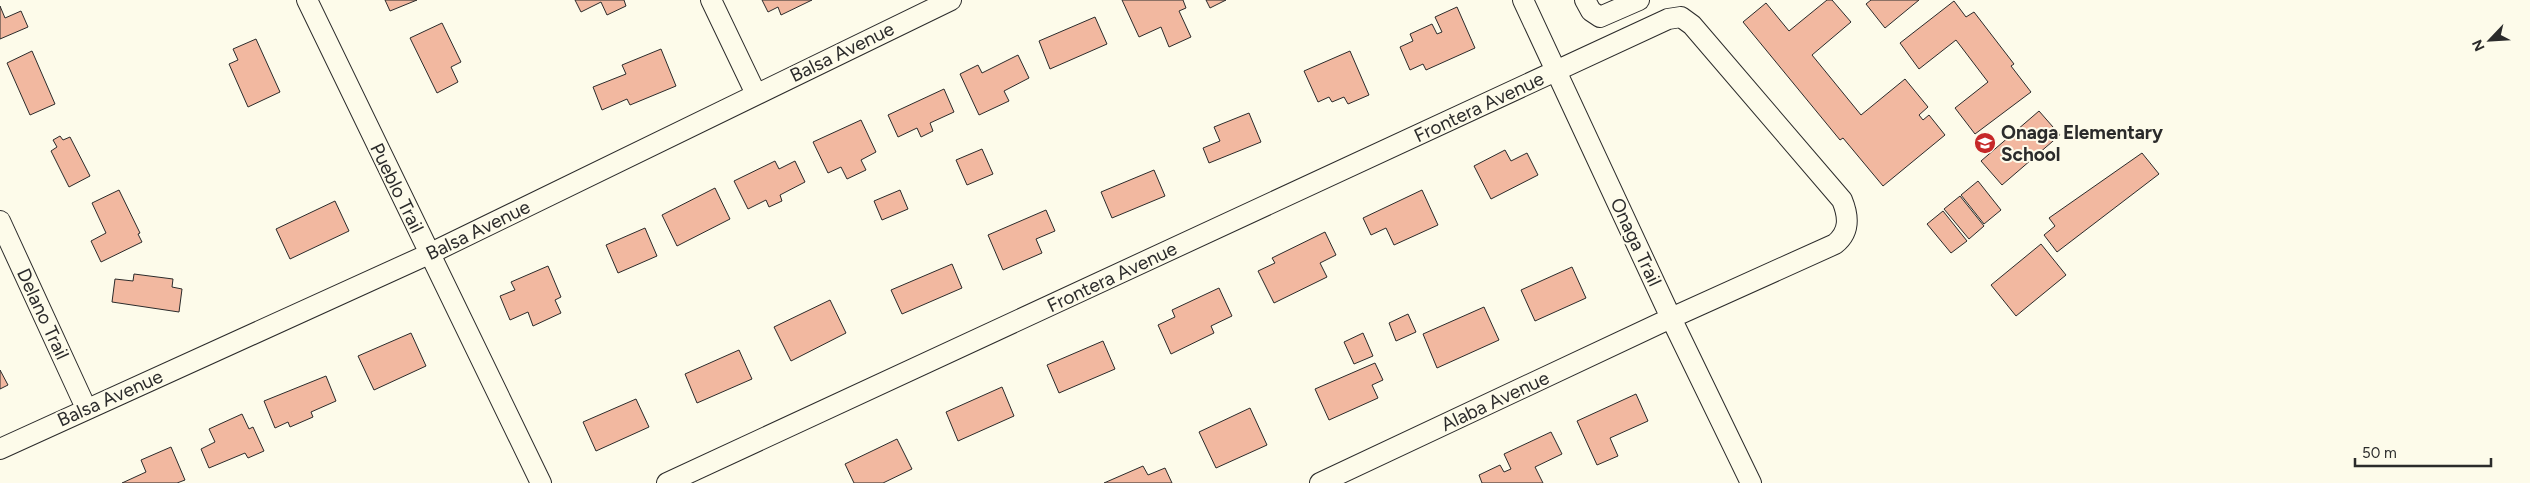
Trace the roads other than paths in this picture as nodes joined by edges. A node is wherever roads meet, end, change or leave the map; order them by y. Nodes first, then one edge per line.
1 (307, 0) edge
2 (711, 0) edge
3 (951, 0) edge
4 (1523, 0) edge
5 (1585, 0) edge
6 (1639, 0) edge
7 (1556, 71) junction
8 (756, 94) junction
9 (0, 221) edge
10 (429, 254) junction
11 (1671, 318) junction
12 (86, 408) junction
13 (0, 448) edge
14 (541, 483) edge
15 (667, 483) edge
16 (1320, 483) edge
17 (1751, 483) edge

1 - 10 street, Pueblo Trail
2 - 8 street
3 - 8 street, Balsa Avenue
4 - 7 street, Onaga Trail
5 - 6 street
7 - 11 street, Onaga Trail
7 - 11 street, Frontera Avenue
7 - 15 street, Frontera Avenue
8 - 10 street, Balsa Avenue
9 - 12 street, Delano Trail
10 - 12 street, Balsa Avenue
10 - 14 street, Pueblo Trail
11 - 16 street, Alaba Avenue
11 - 17 street, Onaga Trail
12 - 13 street, Balsa Avenue

